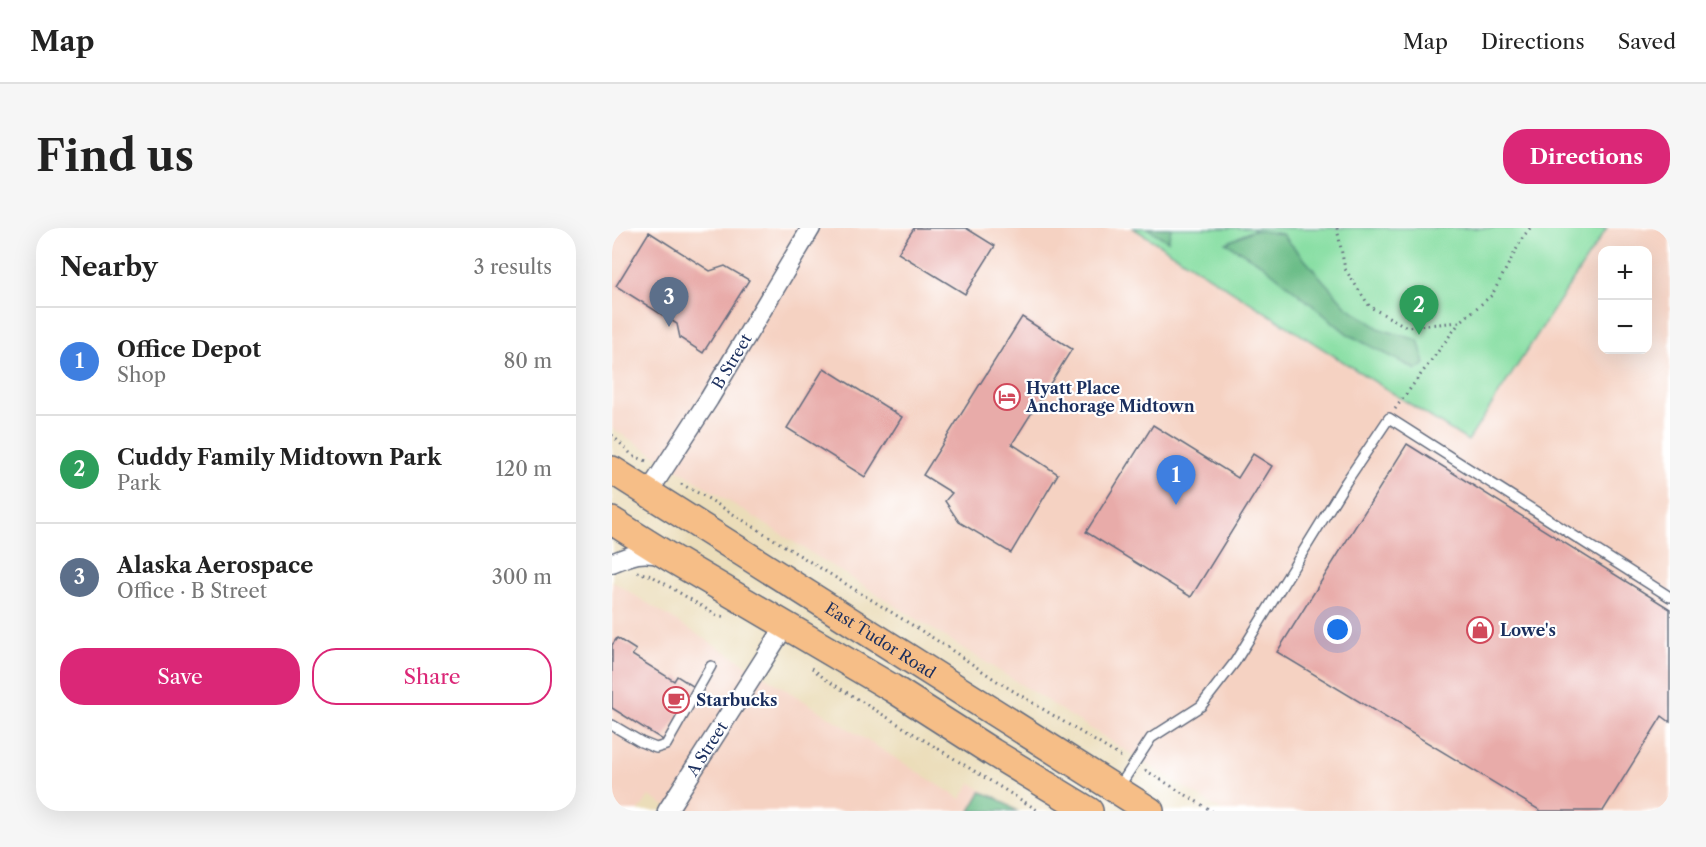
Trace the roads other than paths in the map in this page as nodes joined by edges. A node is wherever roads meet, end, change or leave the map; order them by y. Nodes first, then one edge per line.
1 (811, 228) edge
2 (612, 470) edge
3 (648, 493) junction
4 (612, 521) edge
5 (671, 558) junction
6 (612, 563) edge
7 (1670, 597) edge
8 (785, 626) junction
9 (711, 666) dead end
10 (892, 688) junction
11 (612, 725) edge
12 (1117, 790) junction
13 (667, 811) edge
14 (1089, 811) edge
15 (1150, 811) edge

1 - 3 street, B Street
2 - 3 main road, East Tudor Road
3 - 12 main road, East Tudor Road
4 - 5 main road, East Tudor Road
5 - 6 street
5 - 8 main road, East Tudor Road
7 - 12 lane
8 - 10 main road, East Tudor Road
8 - 13 street, A Street
9 - 11 lane
10 - 12 main road
10 - 14 main road, East Tudor Road
12 - 15 main road, East Tudor Road

